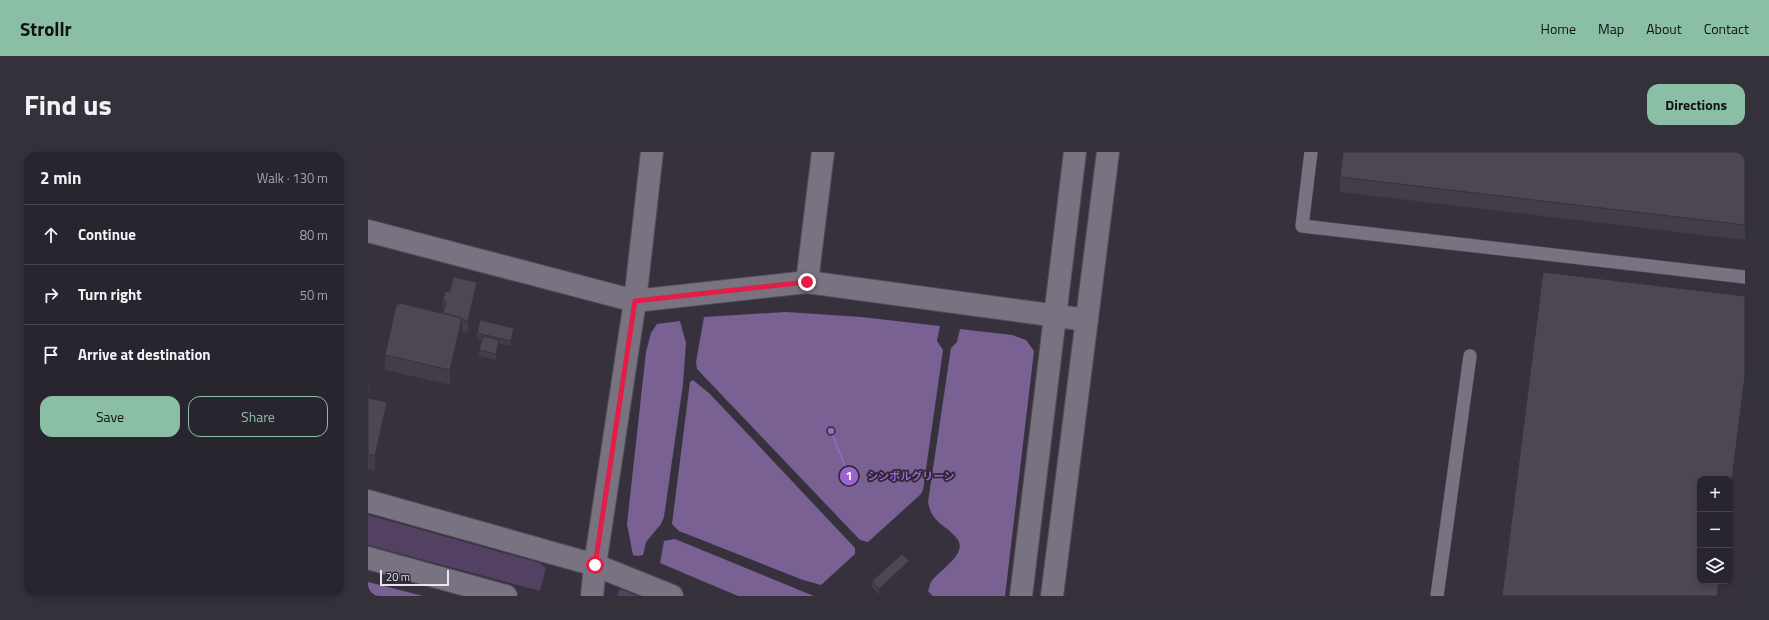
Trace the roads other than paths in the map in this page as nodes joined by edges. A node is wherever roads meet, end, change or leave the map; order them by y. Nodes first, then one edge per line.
1 (652, 152) edge
2 (823, 152) edge
3 (1075, 152) edge
4 (1108, 152) edge
5 (1311, 152) edge
6 (368, 231) edge
7 (1745, 277) edge
8 (807, 282) junction
9 (635, 301) junction
10 (1056, 316) junction
11 (1087, 320) junction
12 (1470, 356) dead end
13 (368, 501) edge
14 (368, 558) edge
15 (595, 565) junction
16 (506, 596) edge
17 (592, 596) edge
18 (672, 596) edge
19 (1021, 596) edge
20 (1052, 596) edge
21 (1437, 596) edge

1 - 9 street
2 - 8 street
3 - 10 street
4 - 11 street
5 - 7 lane
6 - 9 street
8 - 9 street
8 - 10 street
9 - 15 street
10 - 11 street
10 - 19 street
11 - 20 street
12 - 21 lane
13 - 15 street
14 - 16 street
15 - 17 street
15 - 18 street

